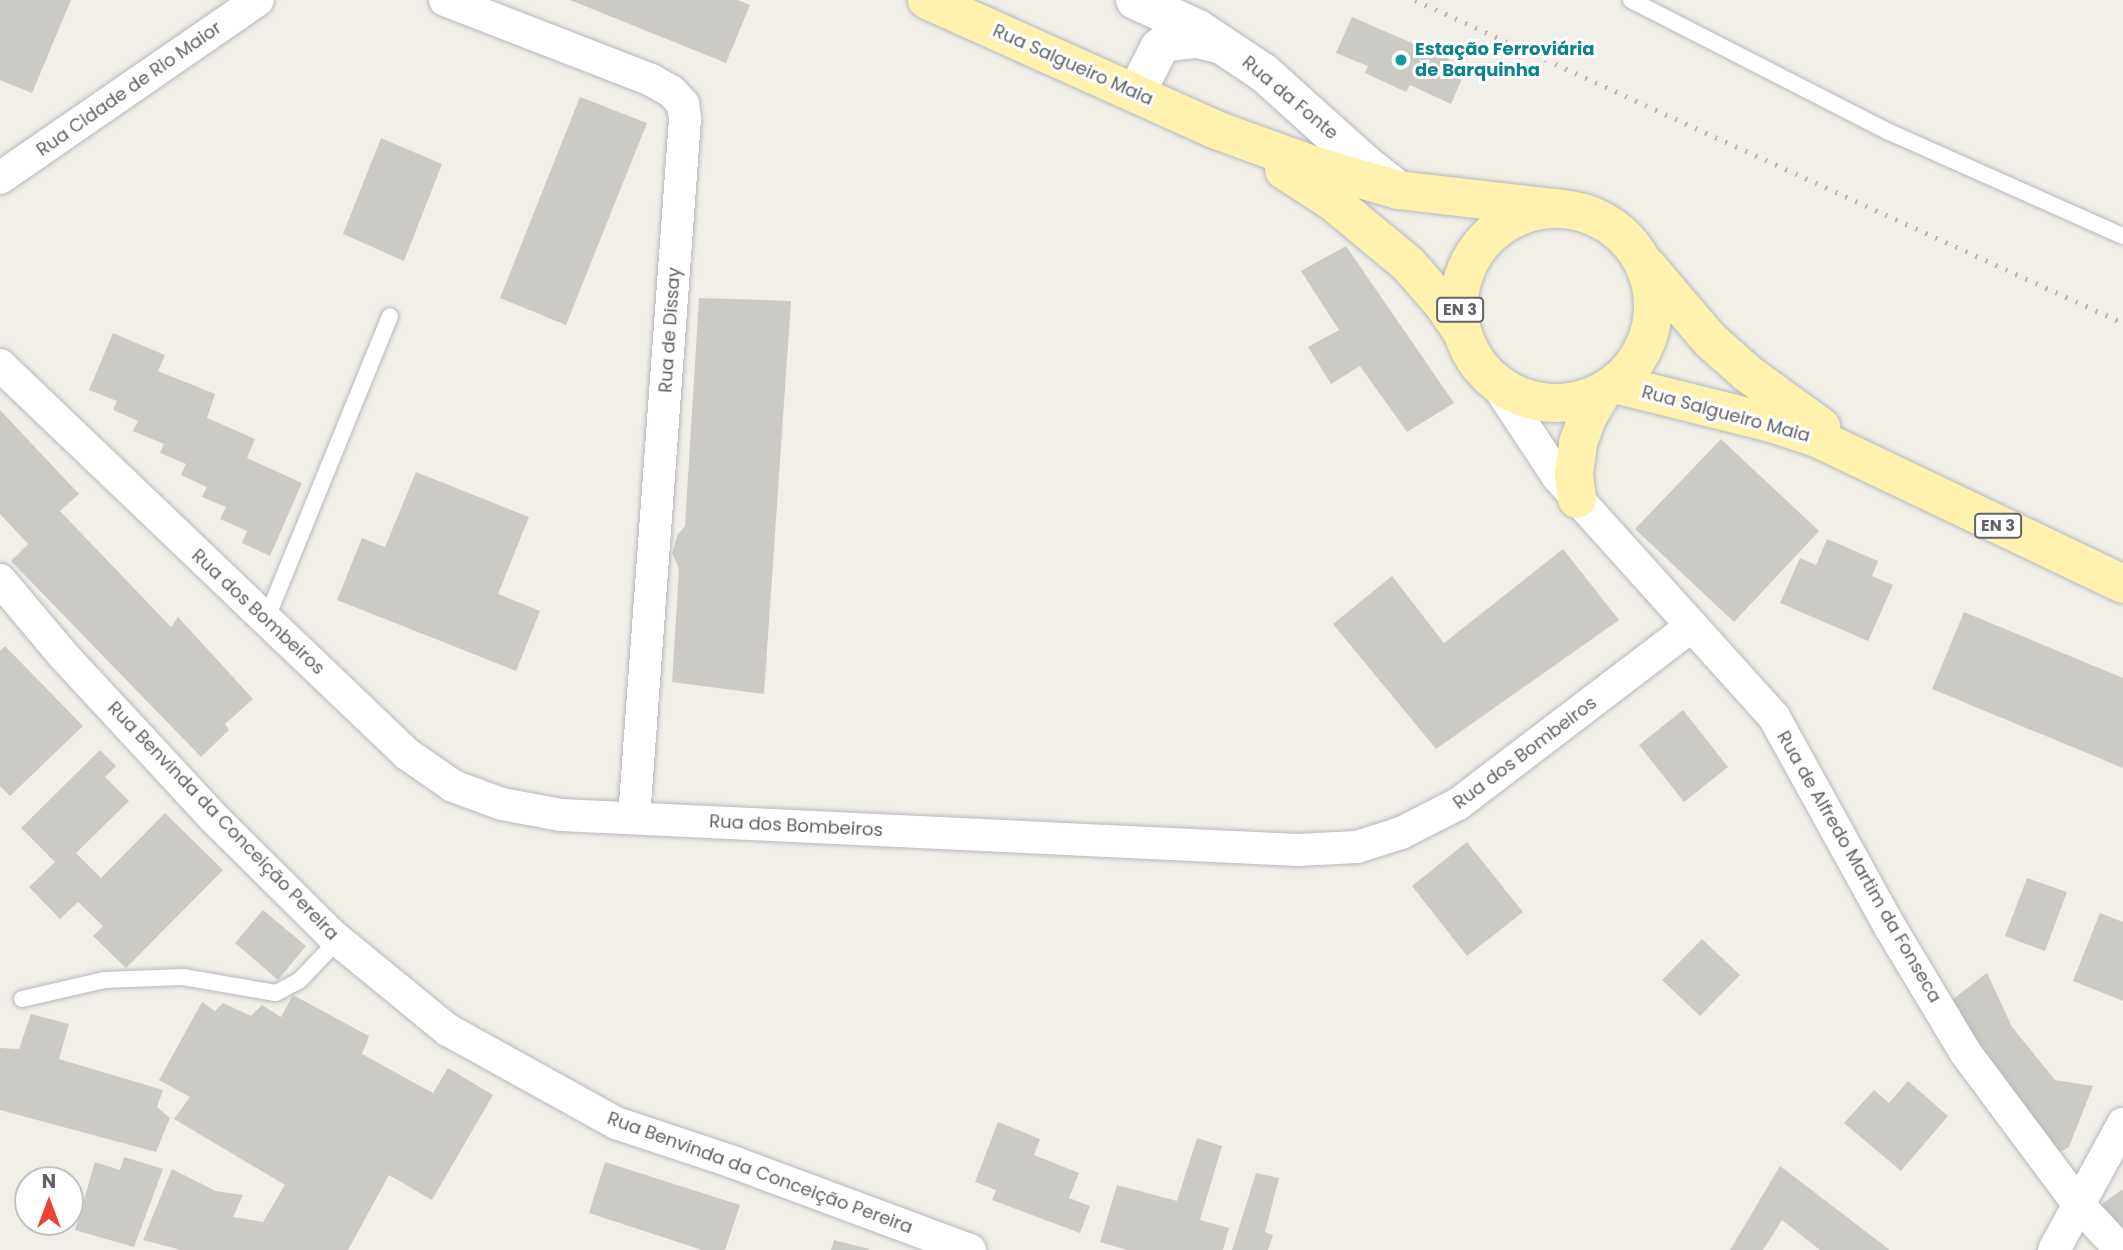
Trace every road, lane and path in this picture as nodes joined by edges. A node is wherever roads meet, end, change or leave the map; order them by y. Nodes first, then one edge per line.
1 (258, 0) edge
2 (444, 0) edge
3 (927, 0) edge
4 (1129, 0) edge
5 (1135, 0) edge
6 (1631, 0) edge
7 (1159, 48) junction
8 (1235, 52) junction
9 (1136, 93) junction
10 (1219, 131) junction
11 (2, 175) edge
12 (1398, 190) junction
13 (1562, 209) junction
14 (2123, 236) edge
15 (1639, 255) junction
16 (390, 316) dead end
17 (1462, 332) junction
18 (0, 365) edge
19 (1492, 377) junction
20 (1609, 388) junction
21 (1875, 463) junction
22 (1577, 499) junction
23 (0, 580) edge
24 (2123, 584) edge
25 (266, 620) junction
26 (1692, 626) junction
27 (634, 818) junction
28 (338, 940) junction
29 (22, 999) dead end
30 (2123, 1124) edge
31 (2078, 1205) junction
32 (970, 1250) edge
33 (2054, 1250) edge
34 (2121, 1250) edge

1 - 11 street, Rua Cidade de Rio Maior
2 - 27 street, Rua de Dissay
3 - 9 main road, Rua Salgueiro Maia / EN 3
4 - 7 street
5 - 8 street, Rua da Fonte
6 - 14 lane
7 - 8 street
7 - 9 street
8 - 12 street, Rua da Fonte
9 - 10 main road, Rua Salgueiro Maia / EN 3
10 - 12 main road, Rua Salgueiro Maia
10 - 17 main road, Rua Salgueiro Maia / EN 3
12 - 13 main road, Rua Salgueiro Maia
13 - 15 main road, EN 3
13 - 17 main road, EN 3
15 - 20 main road, EN 3
15 - 21 main road, Rua Salgueiro Maia / EN 3
16 - 25 lane
17 - 19 main road, EN 3
18 - 25 street, Rua dos Bombeiros
19 - 20 main road, EN 3
19 - 22 street, Rua de Alfredo Martim da Fonseca
20 - 21 main road, Rua Salgueiro Maia / EN 3
20 - 22 main road
21 - 24 main road, Rua Salgueiro Maia / EN 3
22 - 26 street, Rua de Alfredo Martim da Fonseca
23 - 28 street, Rua Benvinda da Conceição Pereira
25 - 27 street, Rua dos Bombeiros
26 - 27 street, Rua dos Bombeiros
26 - 31 street, Rua de Alfredo Martim da Fonseca
28 - 29 lane
28 - 32 street, Rua Benvinda da Conceição Pereira
30 - 31 street
31 - 33 street
31 - 34 street, Rua de Alfredo Martim da Fonseca

